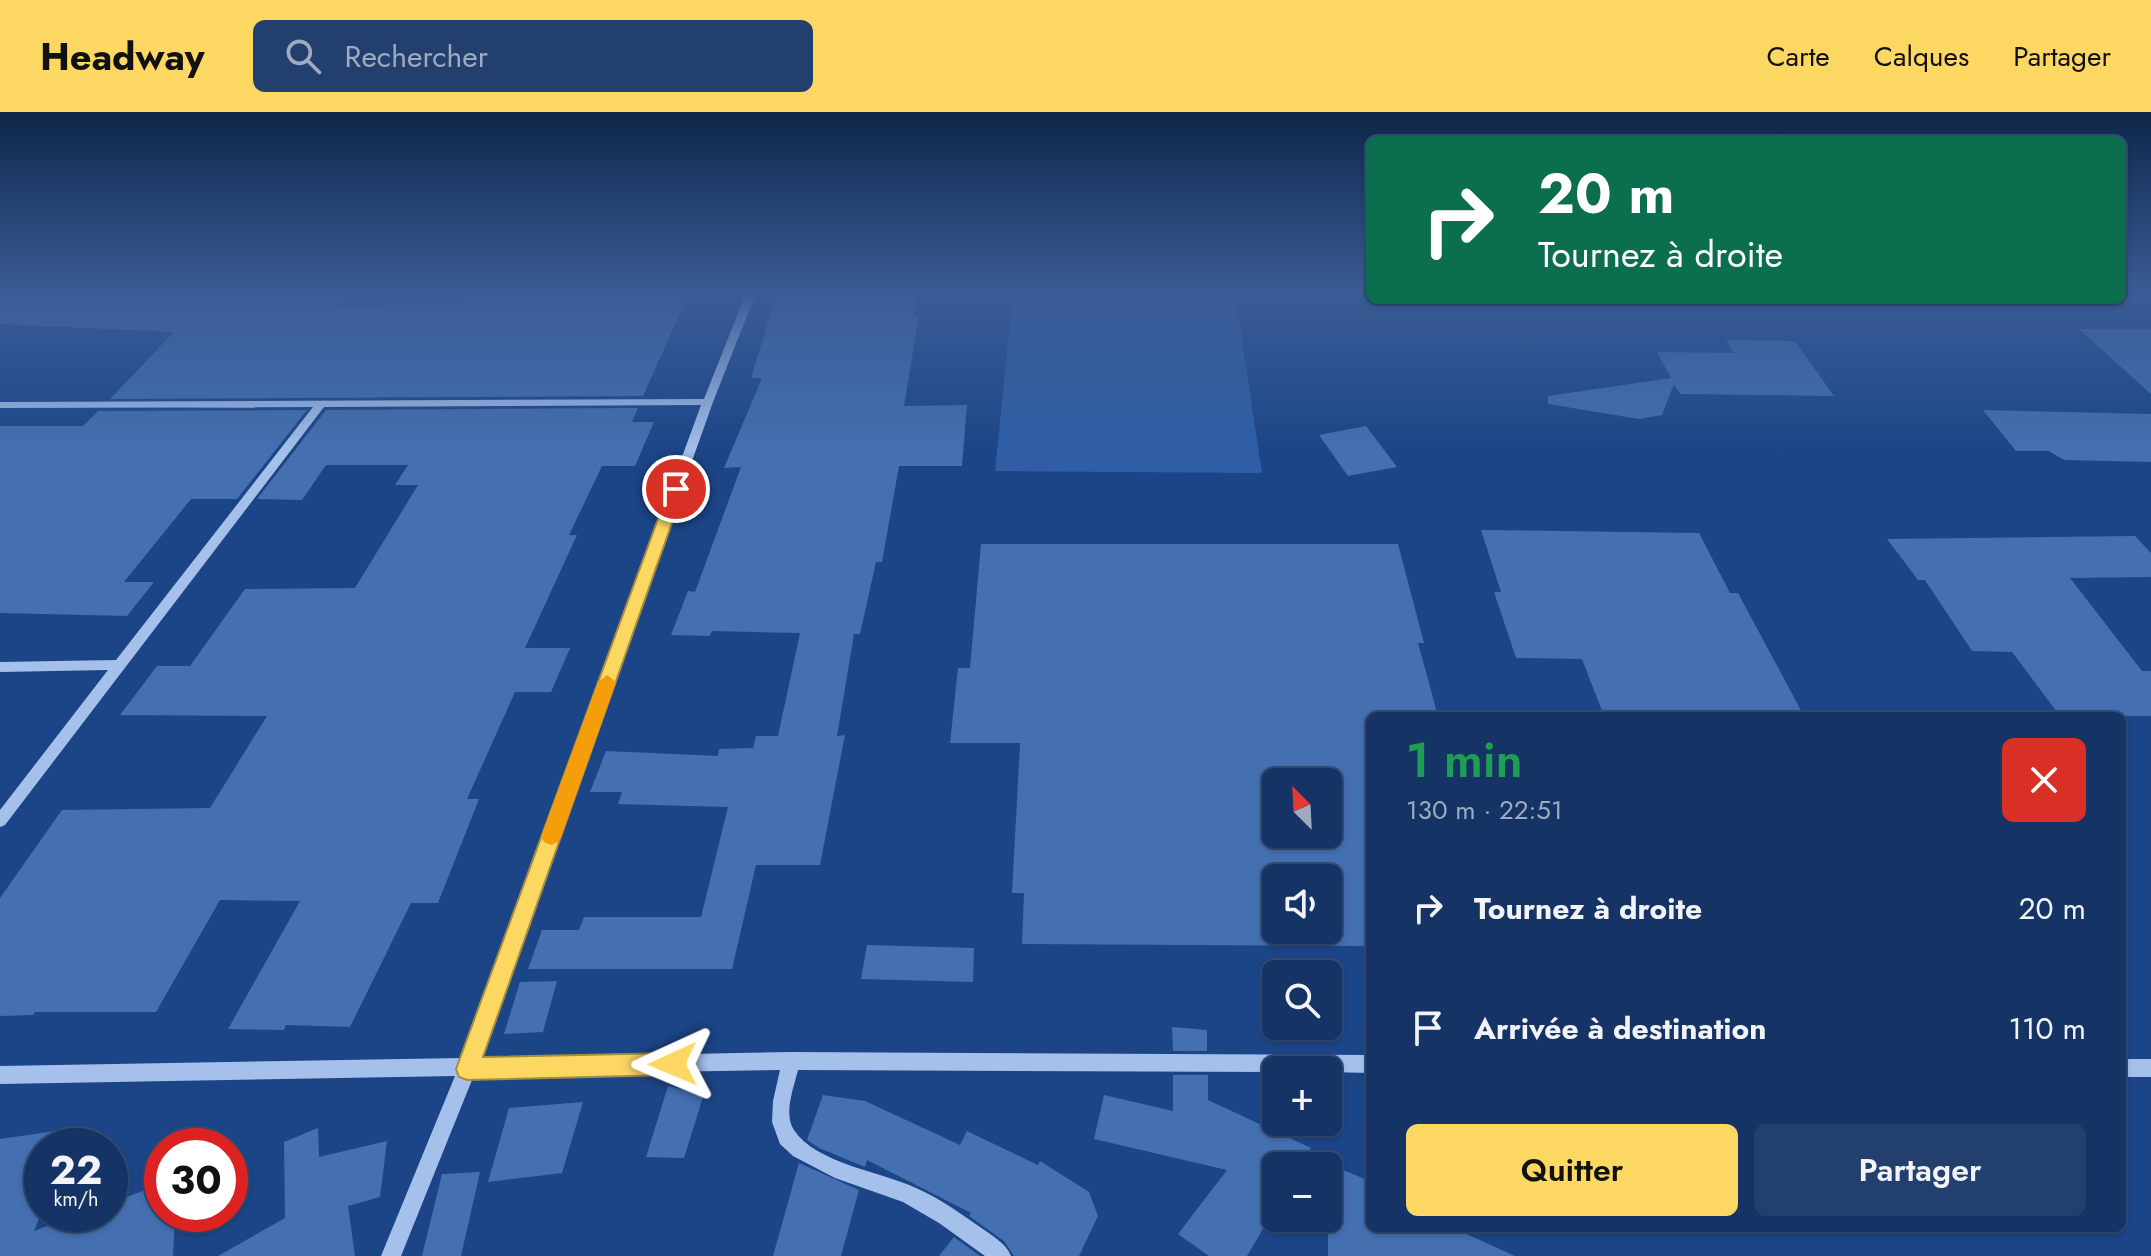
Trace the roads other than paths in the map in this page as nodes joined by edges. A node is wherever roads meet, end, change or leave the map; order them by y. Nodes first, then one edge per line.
1 (730, 346) edge
2 (708, 402) junction
3 (321, 404) junction
4 (0, 405) edge
5 (118, 665) junction
6 (0, 667) edge
7 (0, 821) edge
8 (791, 1061) junction
9 (1366, 1064) edge
10 (2126, 1068) edge
11 (2151, 1068) edge
12 (467, 1069) junction
13 (0, 1075) edge
14 (390, 1255) edge
15 (1001, 1256) edge

1 - 2 street
2 - 3 street
2 - 12 street
3 - 4 street
3 - 5 street
5 - 6 street
5 - 7 street
8 - 9 street
8 - 12 street
8 - 15 street
10 - 11 street
12 - 13 street
12 - 14 street

